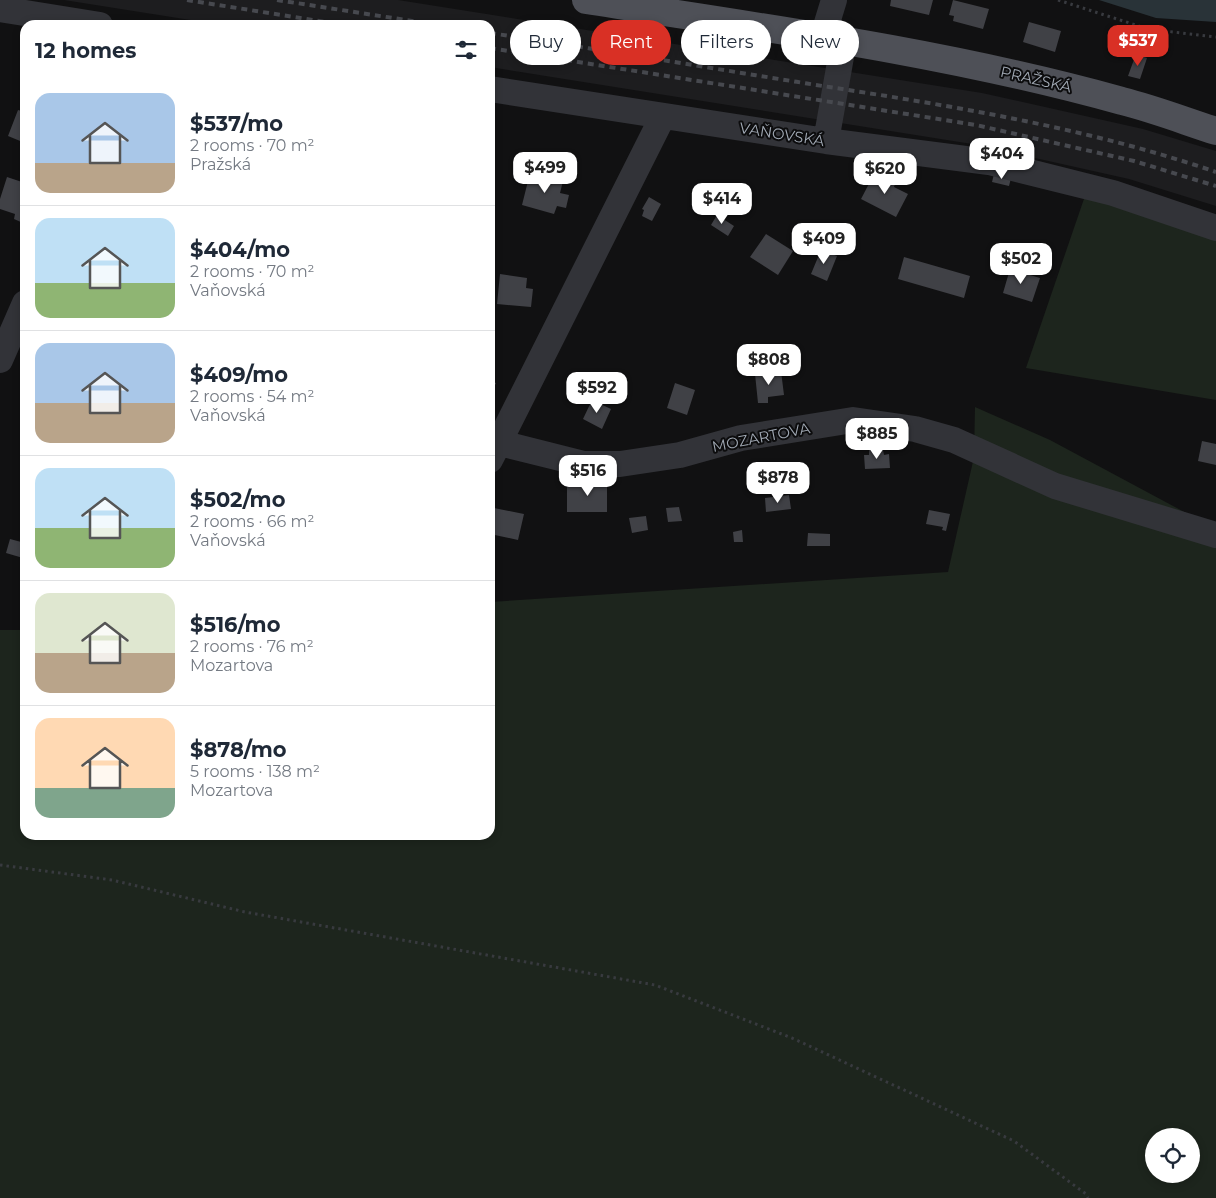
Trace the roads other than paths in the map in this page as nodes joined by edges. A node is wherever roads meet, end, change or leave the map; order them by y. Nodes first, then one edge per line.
1 (586, 0) edge
2 (834, 0) edge
3 (0, 9) edge
4 (69, 20) edge
5 (834, 20) edge
6 (781, 30) edge
7 (859, 43) edge
8 (832, 65) edge
9 (495, 90) edge
10 (664, 116) junction
11 (1216, 131) edge
12 (826, 141) junction
13 (1216, 228) edge
14 (20, 314) edge
15 (0, 360) edge
16 (495, 451) edge
17 (1216, 535) edge

1 - 6 main road, PRAŽSKÁ
2 - 5 street
3 - 4 street
7 - 11 main road, PRAŽSKÁ
8 - 12 street
9 - 10 street, VAŇOVSKÁ
10 - 12 street, VAŇOVSKÁ
10 - 16 street, MOZARTOVA
12 - 13 street, VAŇOVSKÁ
14 - 15 street
16 - 17 street, MOZARTOVA

